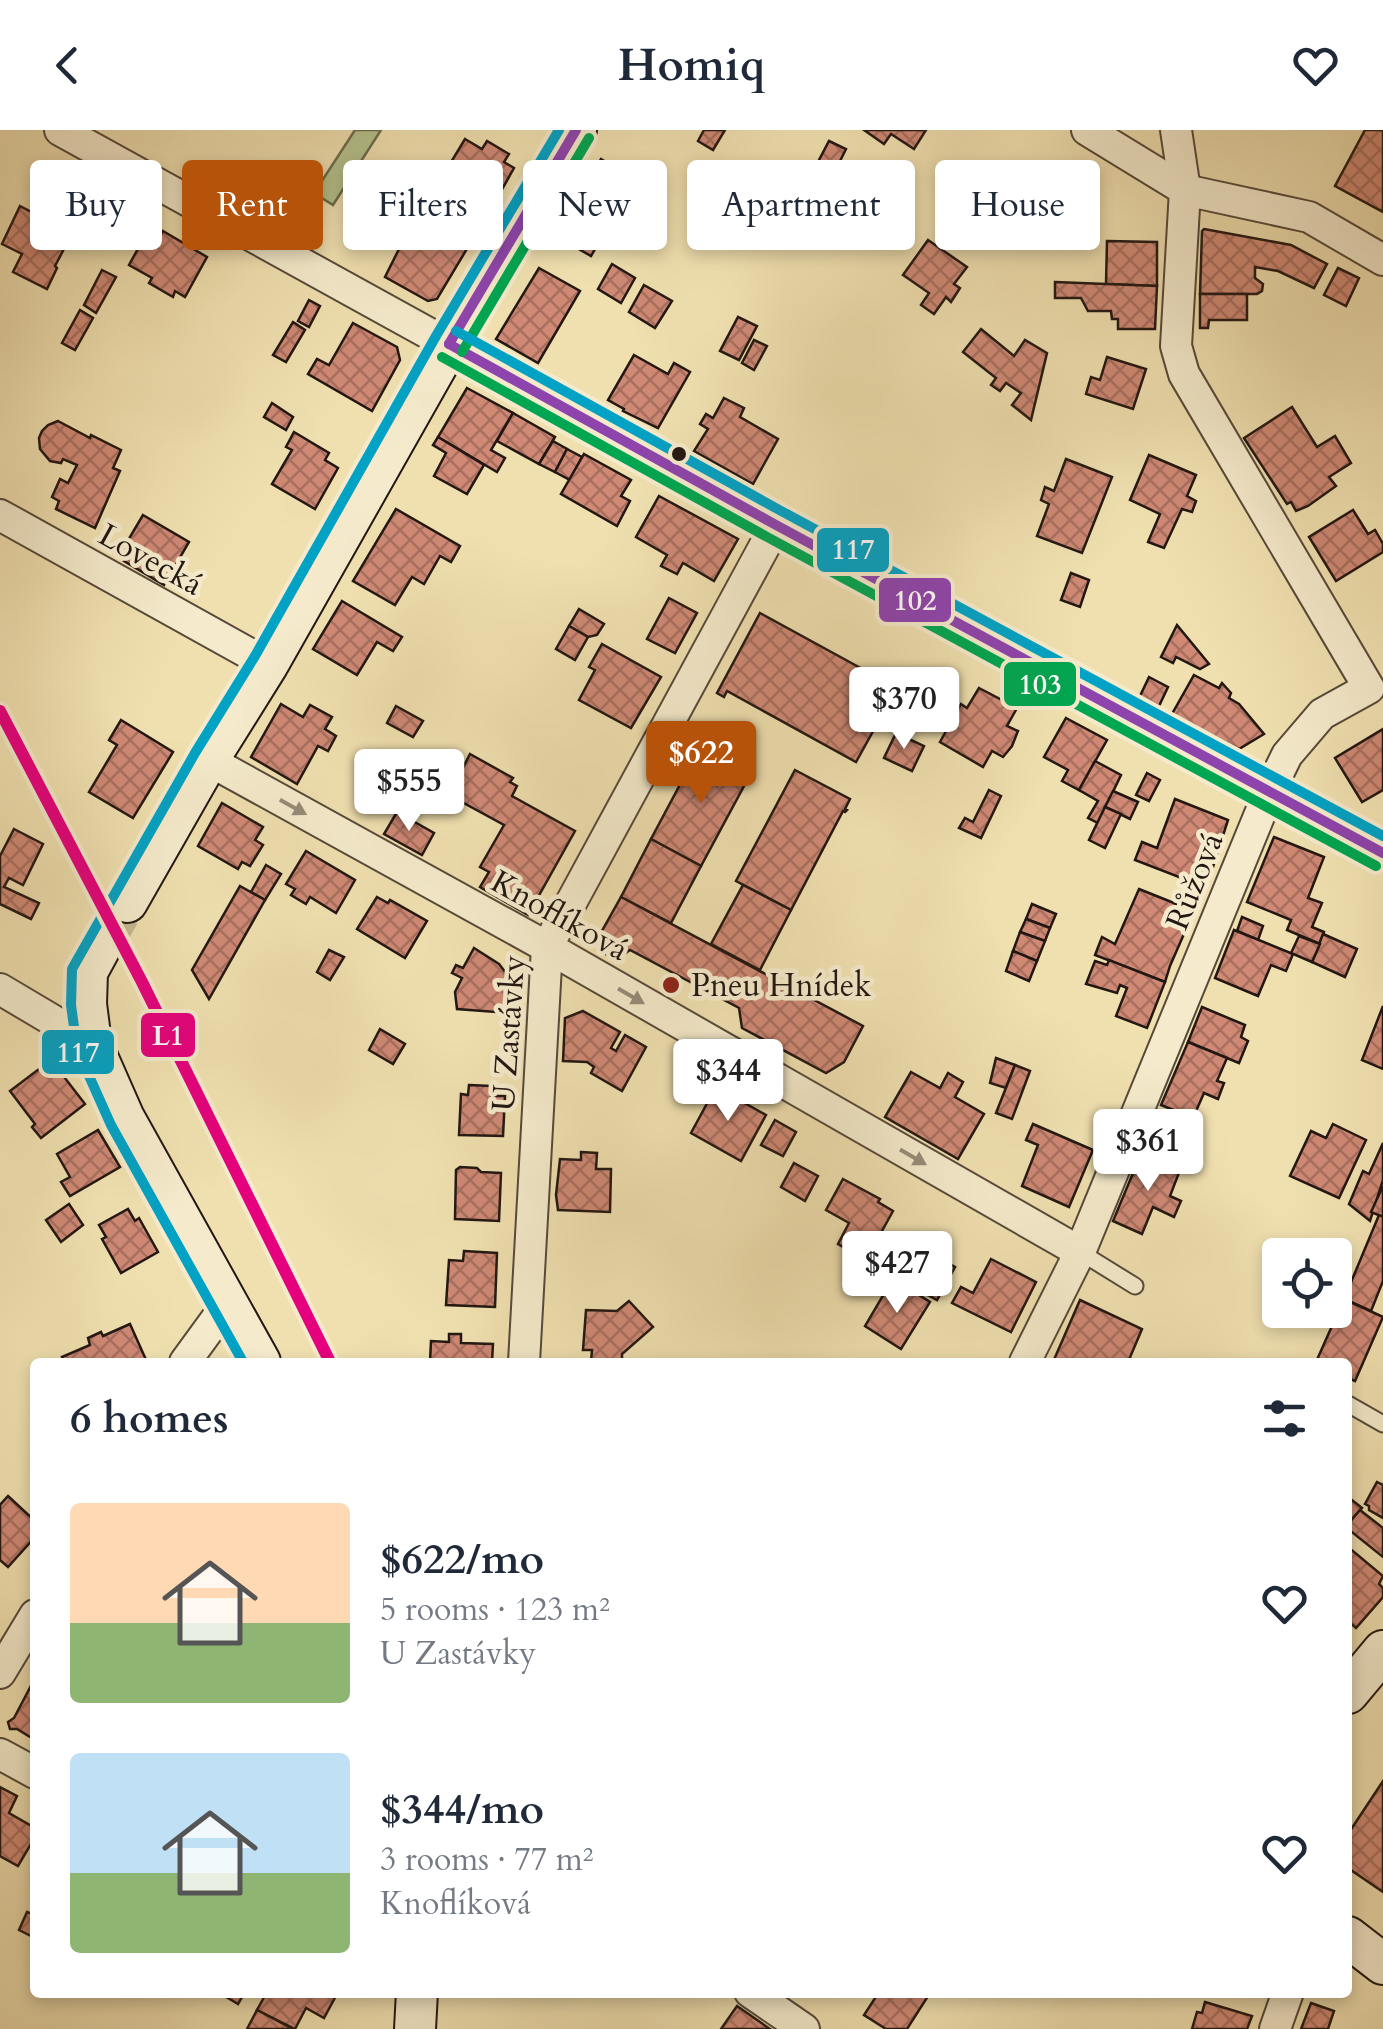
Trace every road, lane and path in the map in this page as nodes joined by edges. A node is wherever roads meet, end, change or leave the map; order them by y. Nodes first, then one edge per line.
1 (60, 130) edge
2 (576, 130) edge
3 (1087, 130) edge
4 (1176, 130) edge
5 (1185, 190) junction
6 (1383, 260) edge
7 (449, 344) junction
8 (0, 515) edge
9 (776, 525) junction
10 (268, 664) junction
11 (1376, 685) edge
12 (208, 760) junction
13 (1268, 792) junction
14 (1383, 853) edge
15 (127, 902) tunnel mouth
16 (546, 947) junction
17 (100, 948) tunnel mouth
18 (0, 989) edge
19 (91, 1044) junction
20 (1080, 1252) junction
21 (1135, 1286) dead end
22 (228, 1302) junction
23 (188, 1358) edge
24 (258, 1358) edge
25 (524, 1358) edge
26 (1027, 1358) edge
27 (1352, 1406) edge
28 (1383, 1424) edge
29 (30, 1622) edge
30 (1383, 1651) edge
31 (0, 1673) edge
32 (1352, 1688) edge
33 (0, 1754) edge
34 (30, 1771) edge
35 (1352, 1940) edge
36 (1383, 1964) edge
37 (417, 1998) edge
38 (759, 1998) edge
39 (1286, 1998) edge
40 (415, 2029) edge
41 (804, 2029) edge
42 (1275, 2029) edge

1 - 7 street
2 - 7 street
3 - 5 street
4 - 5 street, Růžová
5 - 6 street
5 - 11 street, Růžová
7 - 9 street
7 - 10 street
8 - 10 street, Lovecká
9 - 13 street
9 - 16 street, U Zastávky
10 - 12 street
11 - 13 street, Růžová
12 - 15 street
12 -> 16 street, Knoflíková
13 - 14 street
13 - 20 street, Růžová
16 -> 20 street, Knoflíková
16 - 25 street, U Zastávky
17 - 19 street
18 - 19 street
19 - 22 street
20 - 21 lane, Knoflíková
20 - 26 street, Růžová
22 - 23 street
22 - 24 street
27 - 28 lane
29 - 31 street
30 - 32 street
33 - 34 street
35 - 36 street
37 - 40 street
38 - 41 street
39 - 42 street

